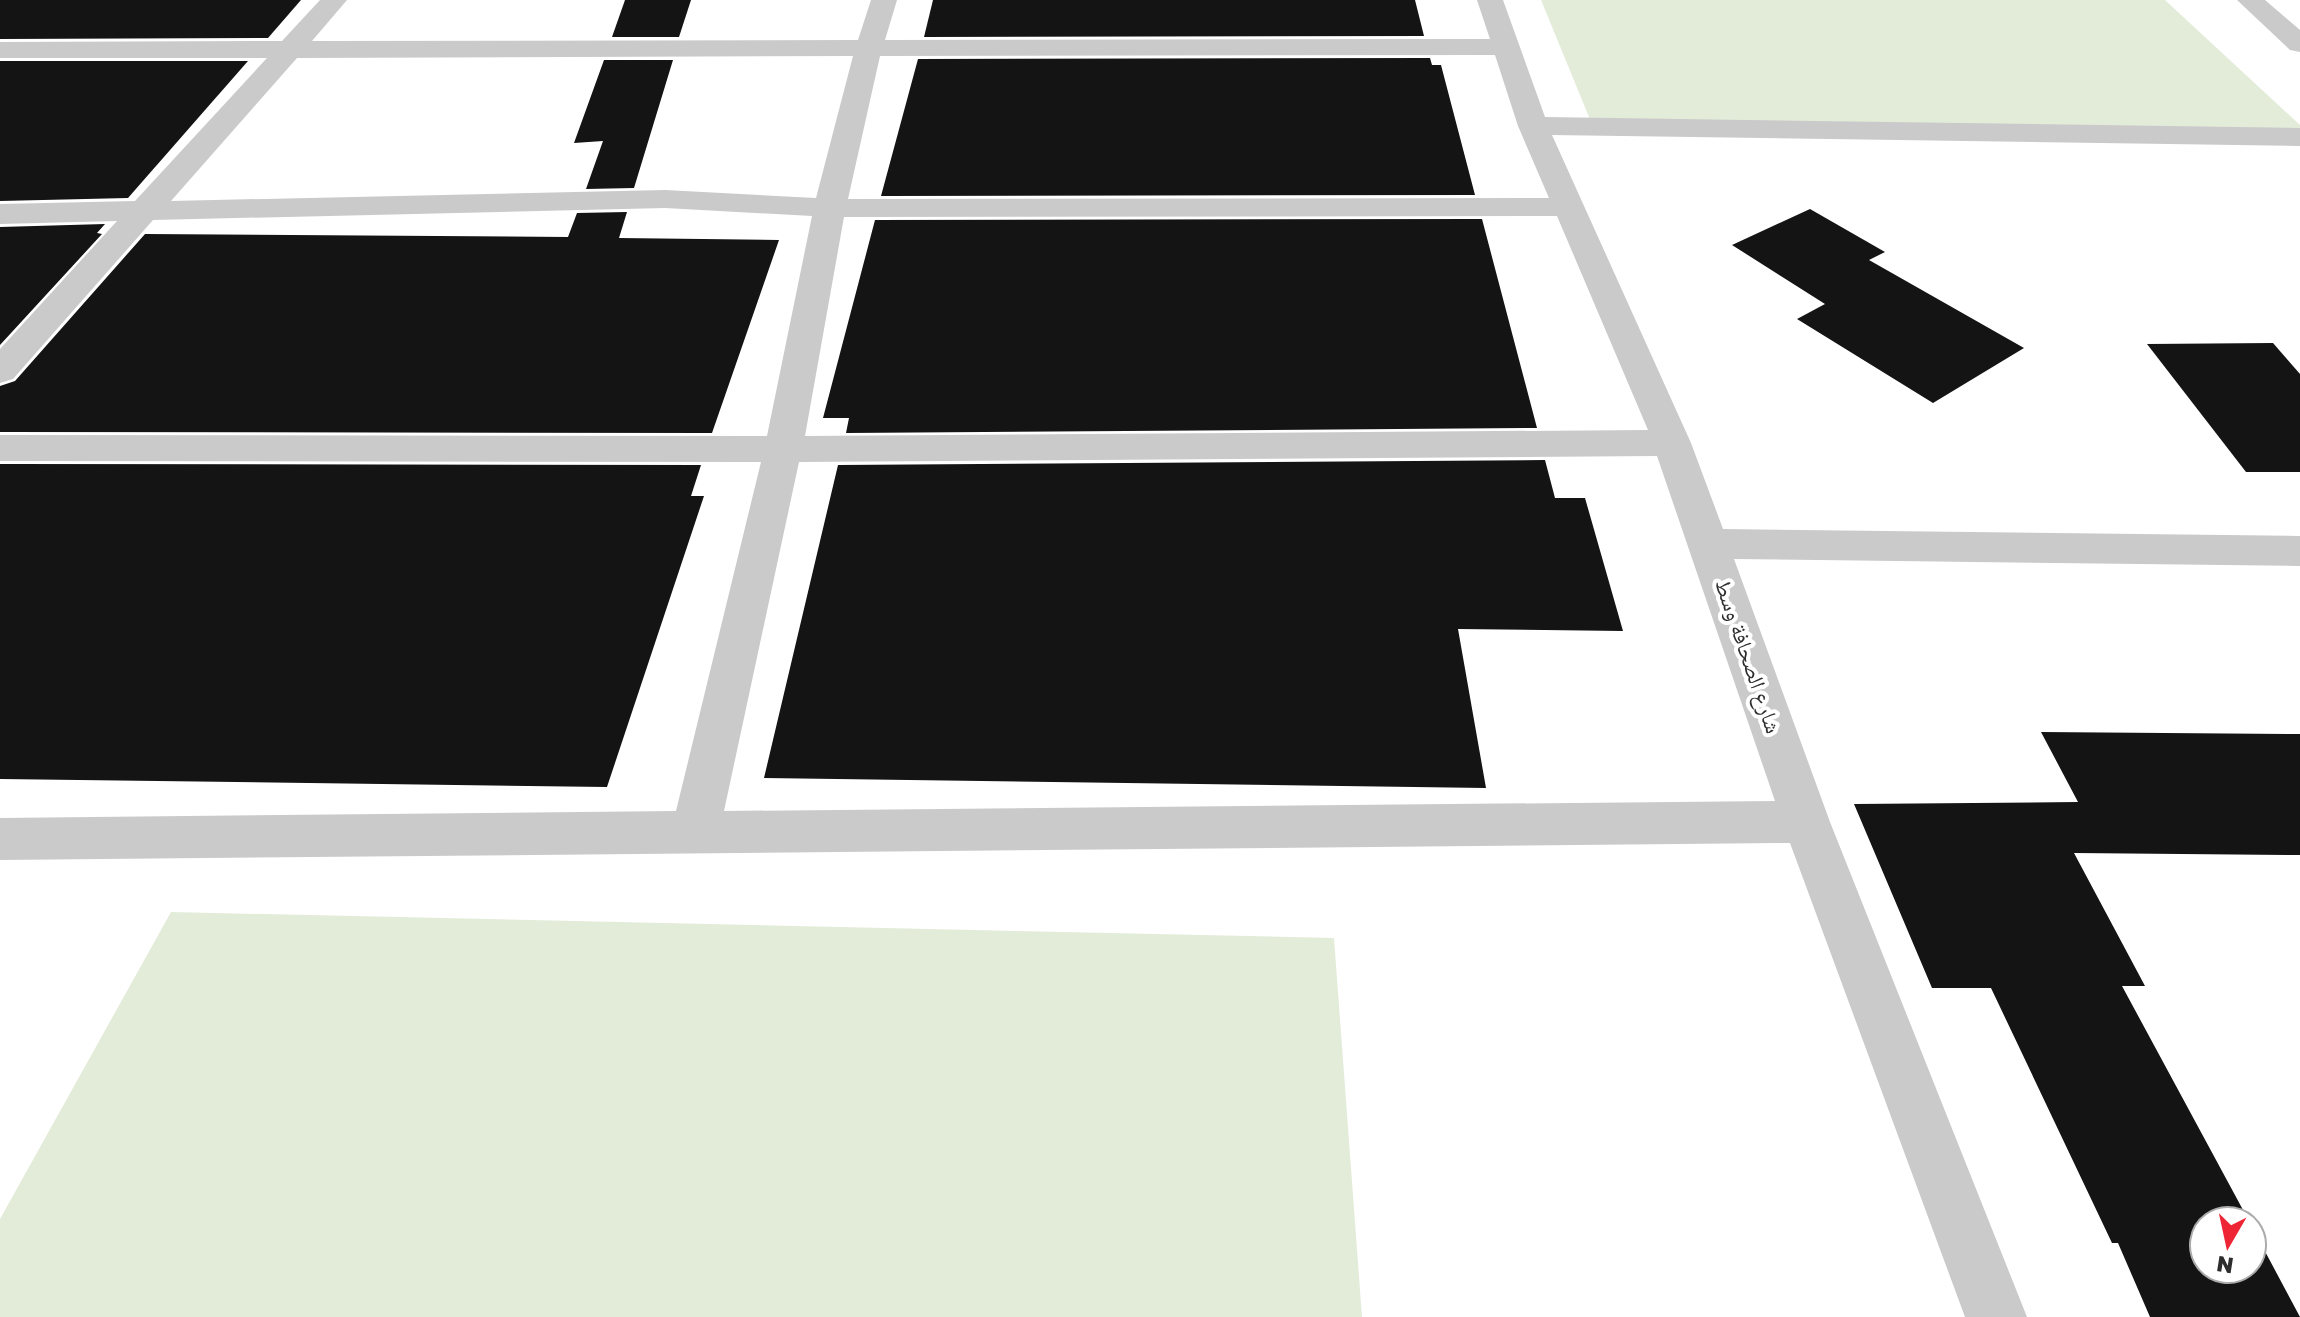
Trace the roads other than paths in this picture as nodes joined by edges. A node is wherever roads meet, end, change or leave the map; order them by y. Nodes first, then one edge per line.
1 (334, 0) edge
2 (884, 0) edge
3 (1490, 0) edge
4 (2250, 0) edge
5 (2300, 44) edge
6 (1505, 47) junction
7 (291, 48) junction
8 (868, 48) junction
9 (0, 50) edge
10 (1533, 126) junction
11 (2300, 137) edge
12 (1567, 207) junction
13 (830, 208) junction
14 (144, 212) junction
15 (0, 214) edge
16 (0, 371) edge
17 (1672, 443) junction
18 (0, 448) edge
19 (783, 449) junction
20 (1710, 544) junction
21 (2300, 551) edge
22 (1806, 822) junction
23 (695, 833) junction
24 (0, 839) edge
25 (1996, 1317) edge

1 - 7 street
2 - 8 street
3 - 6 street, شارع الصحافة وسط
4 - 5 street
6 - 8 street
6 - 10 street, شارع الصحافة وسط
7 - 8 street
7 - 9 street
7 - 14 street
8 - 13 street
10 - 11 street
10 - 12 street, شارع الصحافة وسط
12 - 13 street
12 - 17 street, شارع الصحافة وسط
13 - 14 street
13 - 19 street
14 - 15 street
14 - 16 street
17 - 19 street
17 - 20 street, شارع الصحافة وسط
18 - 19 street
19 - 23 street
20 - 21 street
20 - 22 street, شارع الصحافة وسط
22 - 23 street
22 - 25 street, شارع الصحافة وسط
23 - 24 street

